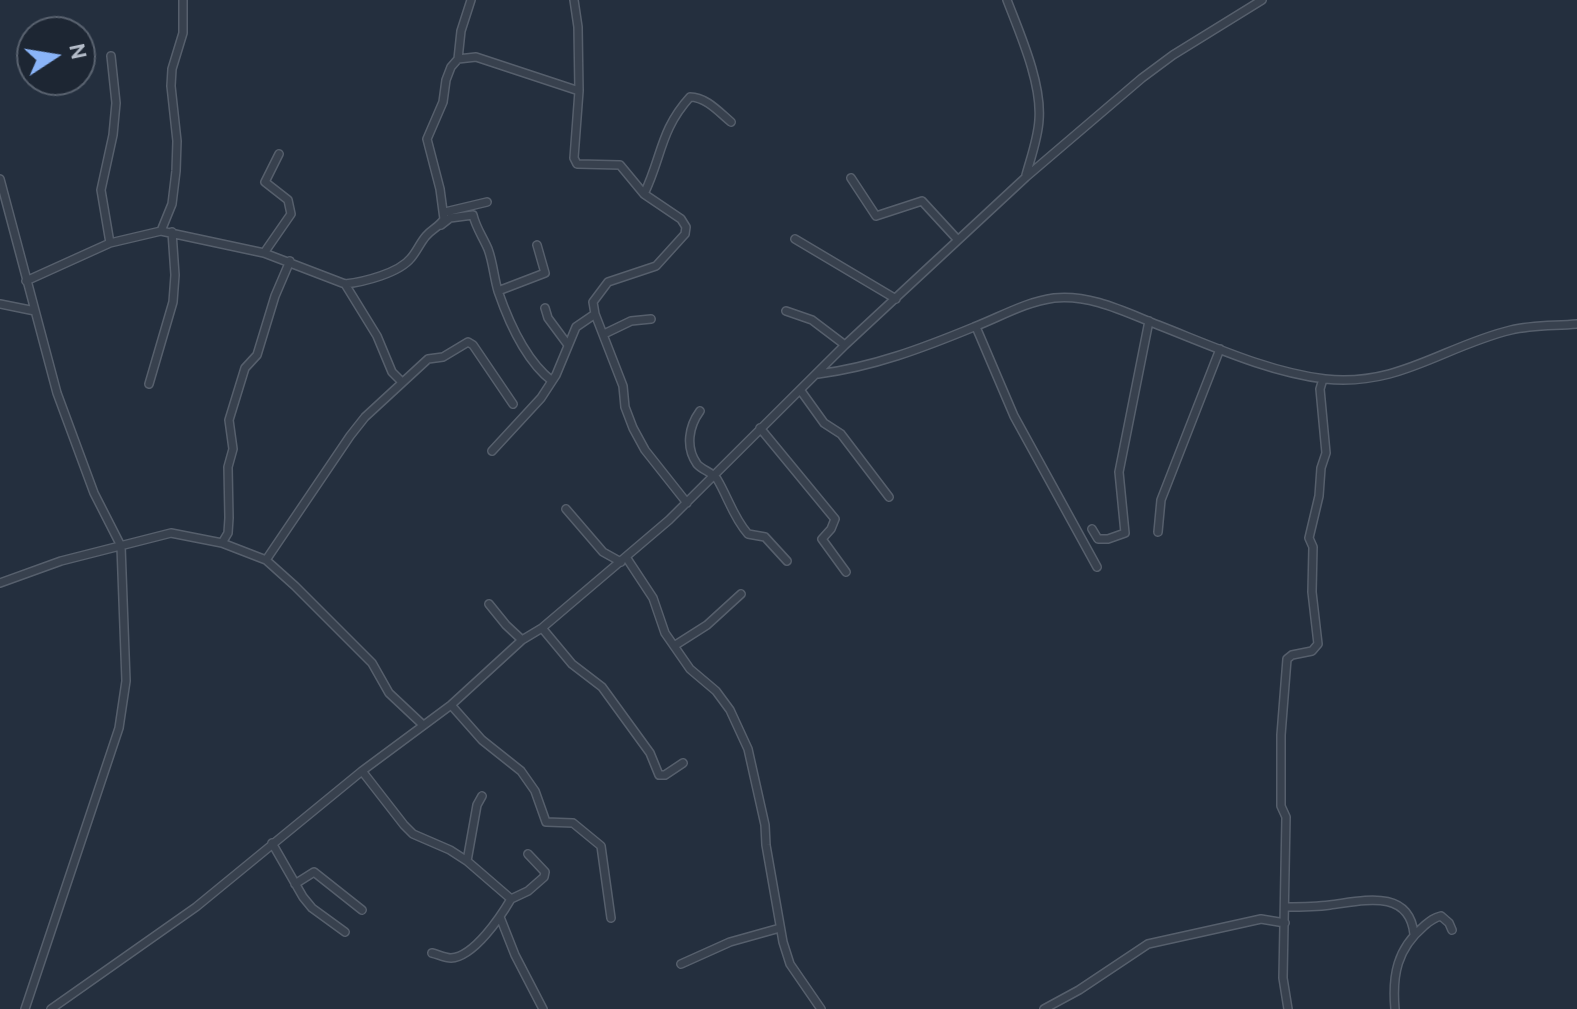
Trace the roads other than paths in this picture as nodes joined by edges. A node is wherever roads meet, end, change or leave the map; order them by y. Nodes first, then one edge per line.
1 (183, 0) edge
2 (471, 0) edge
3 (574, 0) edge
4 (1007, 0) edge
5 (1262, 0) edge
6 (111, 56) dead end
7 (458, 59) junction
8 (579, 91) junction
9 (731, 122) dead end
10 (279, 154) dead end
11 (1026, 177) junction
12 (851, 178) dead end
13 (0, 179) edge
14 (644, 194) junction
15 (487, 202) dead end
16 (445, 212) junction
17 (439, 227) junction
18 (161, 231) junction
19 (172, 232) junction
20 (795, 239) dead end
21 (957, 239) junction
22 (110, 243) junction
23 (537, 245) dead end
24 (264, 253) junction
25 (290, 261) junction
26 (26, 281) junction
27 (345, 284) junction
28 (498, 291) junction
29 (896, 299) junction
30 (0, 304) edge
31 (545, 308) dead end
32 (35, 311) junction
33 (786, 311) dead end
34 (595, 314) junction
35 (651, 319) dead end
36 (1149, 321) junction
37 (1577, 324) edge
38 (976, 327) junction
39 (604, 334) junction
40 (568, 345) junction
41 (845, 345) junction
42 (1220, 349) junction
43 (818, 374) junction
44 (1323, 379) junction
45 (552, 381) junction
46 (402, 382) junction
47 (149, 384) dead end
48 (801, 391) junction
49 (513, 404) dead end
50 (700, 411) dead end
51 (760, 428) junction
52 (492, 451) dead end
53 (715, 476) junction
54 (889, 497) dead end
55 (687, 503) junction
56 (566, 509) dead end
57 (1092, 529) dead end
58 (1158, 532) dead end
59 (222, 543) junction
60 (121, 546) junction
61 (623, 559) junction
62 (266, 560) junction
63 (787, 561) dead end
64 (1097, 567) dead end
65 (846, 572) dead end
66 (0, 583) edge
67 (741, 594) dead end
68 (489, 604) dead end
69 (542, 628) junction
70 (522, 640) junction
71 (674, 646) junction
72 (451, 705) junction
73 (422, 724) junction
74 (683, 763) dead end
75 (362, 771) junction
76 (482, 796) dead end
77 (272, 843) junction
78 (528, 854) dead end
79 (467, 861) junction
80 (295, 884) junction
81 (511, 899) junction
82 (1285, 907) junction
83 (362, 910) dead end
84 (500, 917) junction
85 (611, 918) dead end
86 (1285, 923) junction
87 (780, 928) junction
88 (1452, 930) dead end
89 (345, 932) dead end
90 (1414, 934) junction
91 (432, 953) dead end
92 (681, 964) dead end
93 (25, 1009) edge
94 (51, 1009) edge
95 (543, 1009) edge
96 (821, 1009) edge
97 (1044, 1009) edge
98 (1288, 1009) edge
99 (1395, 1009) edge

1 - 18 street
2 - 7 street
3 - 8 street
4 - 11 street
5 - 11 street
6 - 22 street
7 - 8 street
7 - 16 street
8 - 14 street
9 - 14 street
10 - 24 street
11 - 21 street
12 - 21 street
13 - 26 street
14 - 34 street
15 - 16 street
16 - 17 street
17 - 27 street
17 - 28 street
18 - 19 street
18 - 22 street
19 - 24 street
19 - 47 street
20 - 29 street
21 - 29 street
22 - 26 street
23 - 28 street
24 - 25 street
25 - 27 street
25 - 59 street
26 - 32 street
27 - 46 street
28 - 45 street
29 - 41 street
30 - 32 street
31 - 40 street
32 - 60 street
33 - 41 street
34 - 39 street
34 - 40 street
35 - 39 street
36 - 38 street
36 - 42 street
36 - 57 street
37 - 44 street
38 - 43 street
38 - 64 street
39 - 55 street
40 - 45 street
41 - 43 street
42 - 44 street
42 - 58 street
43 - 48 street
44 - 82 street
45 - 52 street
46 - 49 street
46 - 62 street
48 - 51 street
48 - 54 street
50 - 53 street
51 - 53 street
51 - 65 street
53 - 55 street
53 - 63 street
55 - 61 street
56 - 61 street
59 - 60 street
59 - 62 street
60 - 66 street
60 - 93 street
61 - 69 street
61 - 71 street
62 - 73 street
67 - 71 street
68 - 70 street
69 - 70 street
69 - 74 street
70 - 72 street
71 - 87 street
72 - 73 street
72 - 85 street
73 - 75 street
75 - 77 street
75 - 79 street
76 - 79 street
77 - 80 street
77 - 94 street
78 - 81 street
79 - 81 street
80 - 83 street
80 - 89 street
81 - 84 street
82 - 86 street
82 - 90 street
84 - 91 street
84 - 95 street
86 - 97 street
86 - 98 street
87 - 92 street
87 - 96 street
88 - 90 street
90 - 99 street

